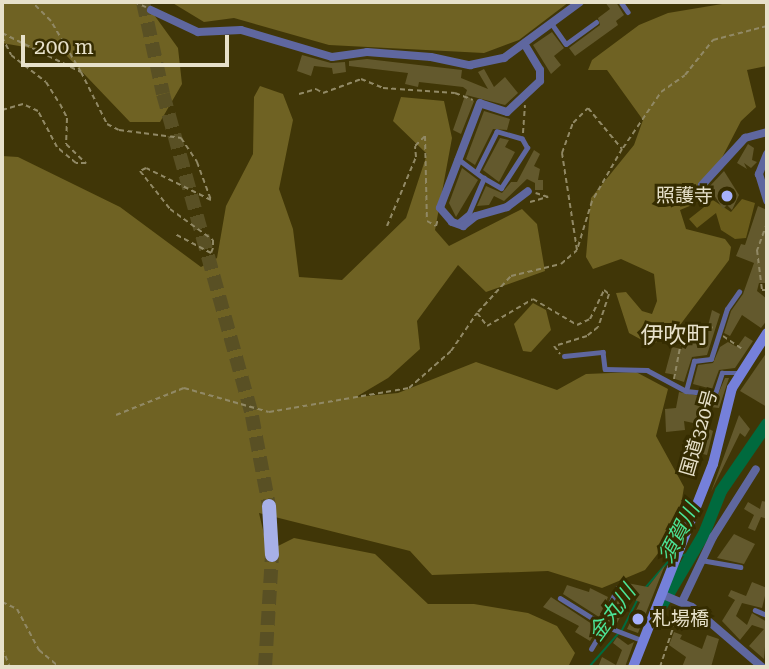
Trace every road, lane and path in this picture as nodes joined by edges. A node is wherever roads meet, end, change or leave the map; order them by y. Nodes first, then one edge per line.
1 (32, 2) edge
2 (134, 2) edge
3 (580, 2) edge
4 (621, 2) edge
5 (151, 10) joint
6 (628, 12) dead end
7 (551, 22) junction
8 (596, 22) dead end
9 (767, 26) edge
10 (2, 35) edge
11 (525, 45) junction
12 (81, 72) junction
13 (299, 94) dead end
14 (524, 98) junction
15 (480, 103) junction
16 (2, 110) edge
17 (767, 132) edge
18 (522, 139) junction
19 (622, 149) junction
20 (767, 154) edge
21 (457, 158) junction
22 (477, 172) junction
23 (485, 178) junction
24 (702, 185) dead end
25 (526, 192) joint
26 (767, 201) edge
27 (530, 202) dead end
28 (440, 208) junction
29 (767, 223) edge
30 (456, 224) junction
31 (387, 226) dead end
32 (175, 234) dead end
33 (577, 250) junction
34 (767, 290) edge
35 (739, 292) dead end
36 (477, 313) junction
37 (718, 332) junction
38 (767, 333) edge
39 (751, 355) junction
40 (564, 356) joint
41 (739, 373) junction
42 (673, 384) junction
43 (687, 391) junction
44 (116, 415) dead end
45 (756, 469) dead end
46 (269, 506) tunnel mouth
47 (272, 555) tunnel mouth
48 (701, 560) junction
49 (740, 567) dead end
50 (617, 589) dead end
51 (662, 594) junction
52 (560, 598) dead end
53 (2, 602) edge
54 (680, 602) junction
55 (755, 610) dead end
56 (767, 615) edge
57 (604, 624) junction
58 (643, 641) junction
59 (2, 648) edge
60 (591, 649) dead end
61 (10, 667) edge
62 (59, 667) edge
63 (633, 667) edge
64 (660, 667) edge
65 (762, 667) edge

1 - 12 path
2 - 5 path
3 - 7 street
4 - 6 lane
5 - 11 street
7 - 8 lane
7 - 11 street
9 - 19 path
10 - 12 path
10 - 16 path
11 - 14 street
12 - 32 path
13 - 15 path
14 - 15 street
14 - 18 path
15 - 21 street
17 - 24 street
18 - 22 lane
18 - 23 lane
19 - 33 path
19 - 33 path
20 - 26 street
21 - 22 lane
21 - 28 street
22 - 23 lane
23 - 30 lane
25 - 27 path
25 - 30 street
28 - 30 street
28 - 31 path
29 - 34 path
33 - 36 path
35 - 37 lane
36 - 40 path
36 - 44 path
37 - 39 path
37 - 42 path
37 - 43 lane
38 - 39 street, 国道320号
39 - 41 street, 国道320号
40 - 42 lane
41 - 43 lane
41 - 51 street, 国道320号
42 - 43 lane
45 - 48 street
46 - 47 highway
48 - 49 lane
48 - 54 street
50 - 57 lane
51 - 54 street
51 - 58 street, 国道320号
52 - 57 lane
53 - 62 path
54 - 64 path
54 - 65 street
55 - 56 lane
57 - 58 lane
57 - 60 lane
58 - 63 street, 国道320号
59 - 61 path

